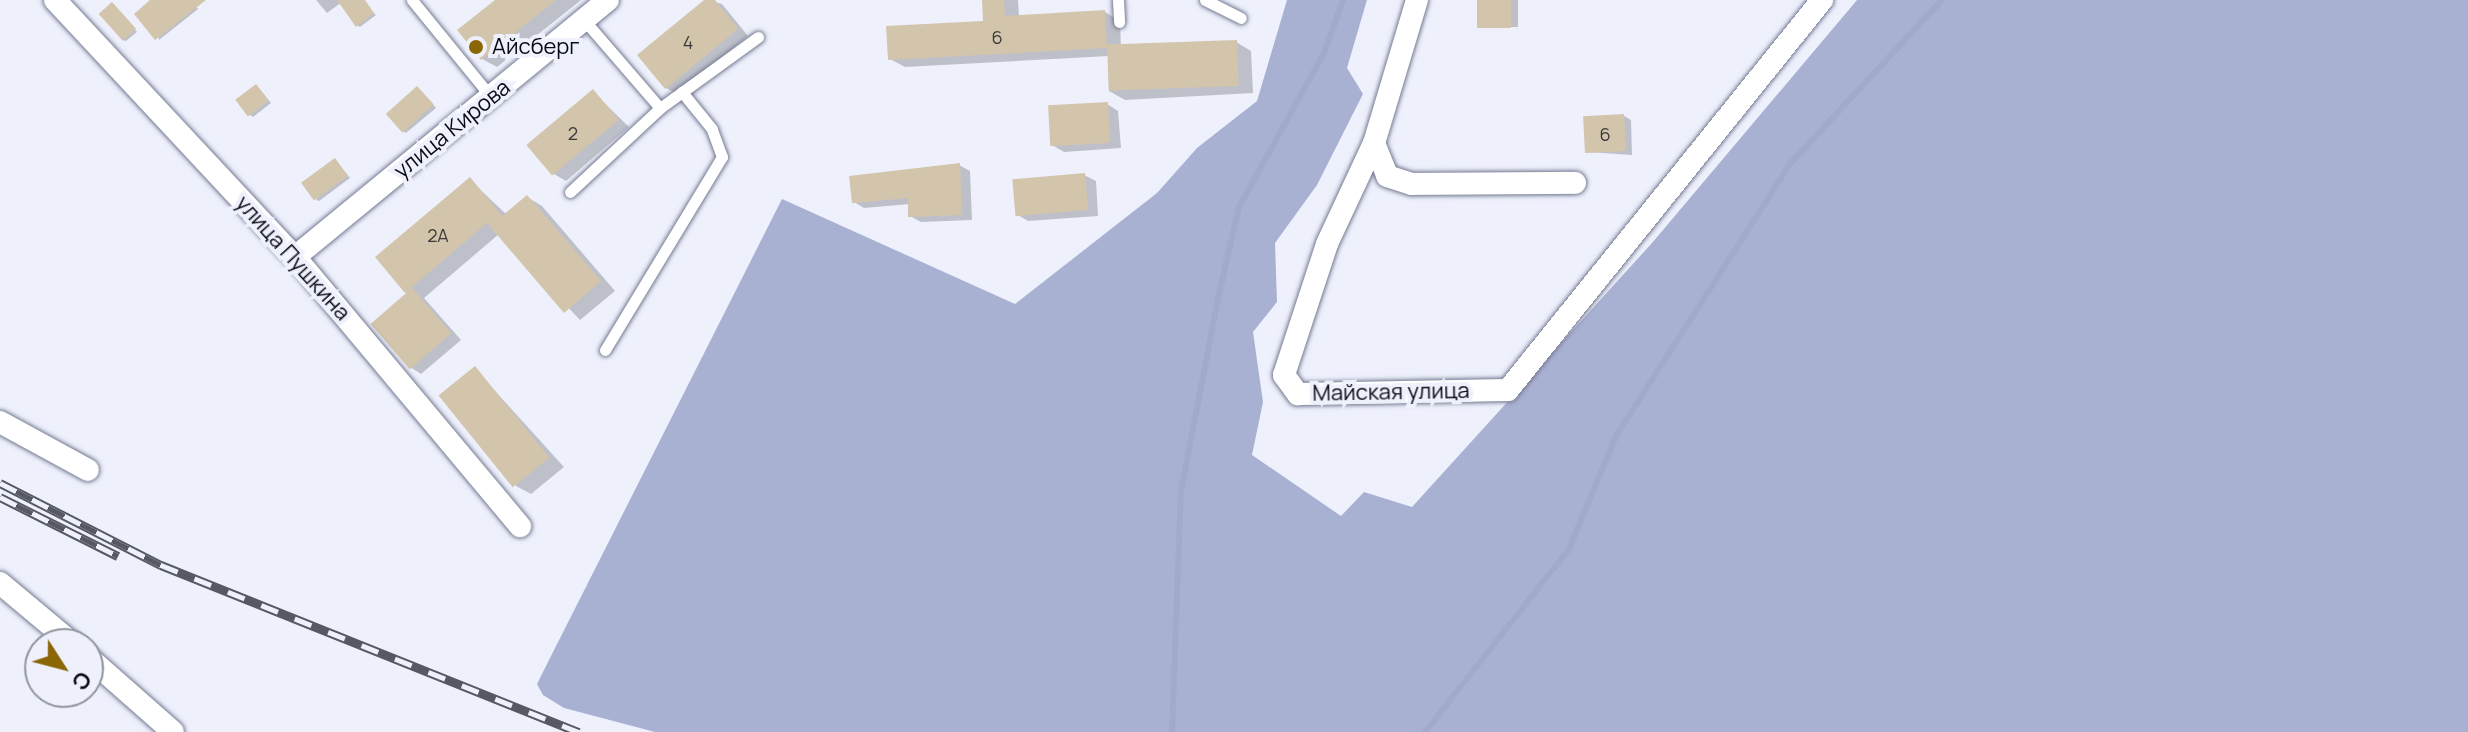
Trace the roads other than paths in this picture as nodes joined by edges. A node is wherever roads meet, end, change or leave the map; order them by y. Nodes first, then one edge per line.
1 (55, 0) edge
2 (412, 0) edge
3 (608, 0) edge
4 (1118, 0) edge
5 (1205, 0) edge
6 (1417, 0) edge
7 (1822, 0) edge
8 (1241, 18) dead end
9 (584, 20) junction
10 (1119, 22) dead end
11 (758, 37) dead end
12 (682, 92) junction
13 (492, 98) junction
14 (660, 108) junction
15 (1374, 143) junction
16 (1575, 183) dead end
17 (570, 192) dead end
18 (295, 257) junction
19 (605, 350) dead end
20 (0, 422) edge
21 (88, 470) dead end
22 (520, 526) dead end
23 (0, 583) edge
24 (54, 628) edge
25 (104, 671) edge
26 (173, 732) edge

1 - 18 street, улица Пушкина
2 - 13 lane
3 - 9 street, улица Кирова
4 - 10 lane
5 - 8 lane
6 - 15 street
7 - 15 street, Майская улица
9 - 13 street, улица Кирова
9 - 14 lane
11 - 12 lane
12 - 14 lane
12 - 19 lane
13 - 18 street, улица Кирова
14 - 17 lane
15 - 16 street
18 - 22 street, улица Пушкина
20 - 21 street
23 - 24 street
25 - 26 street

